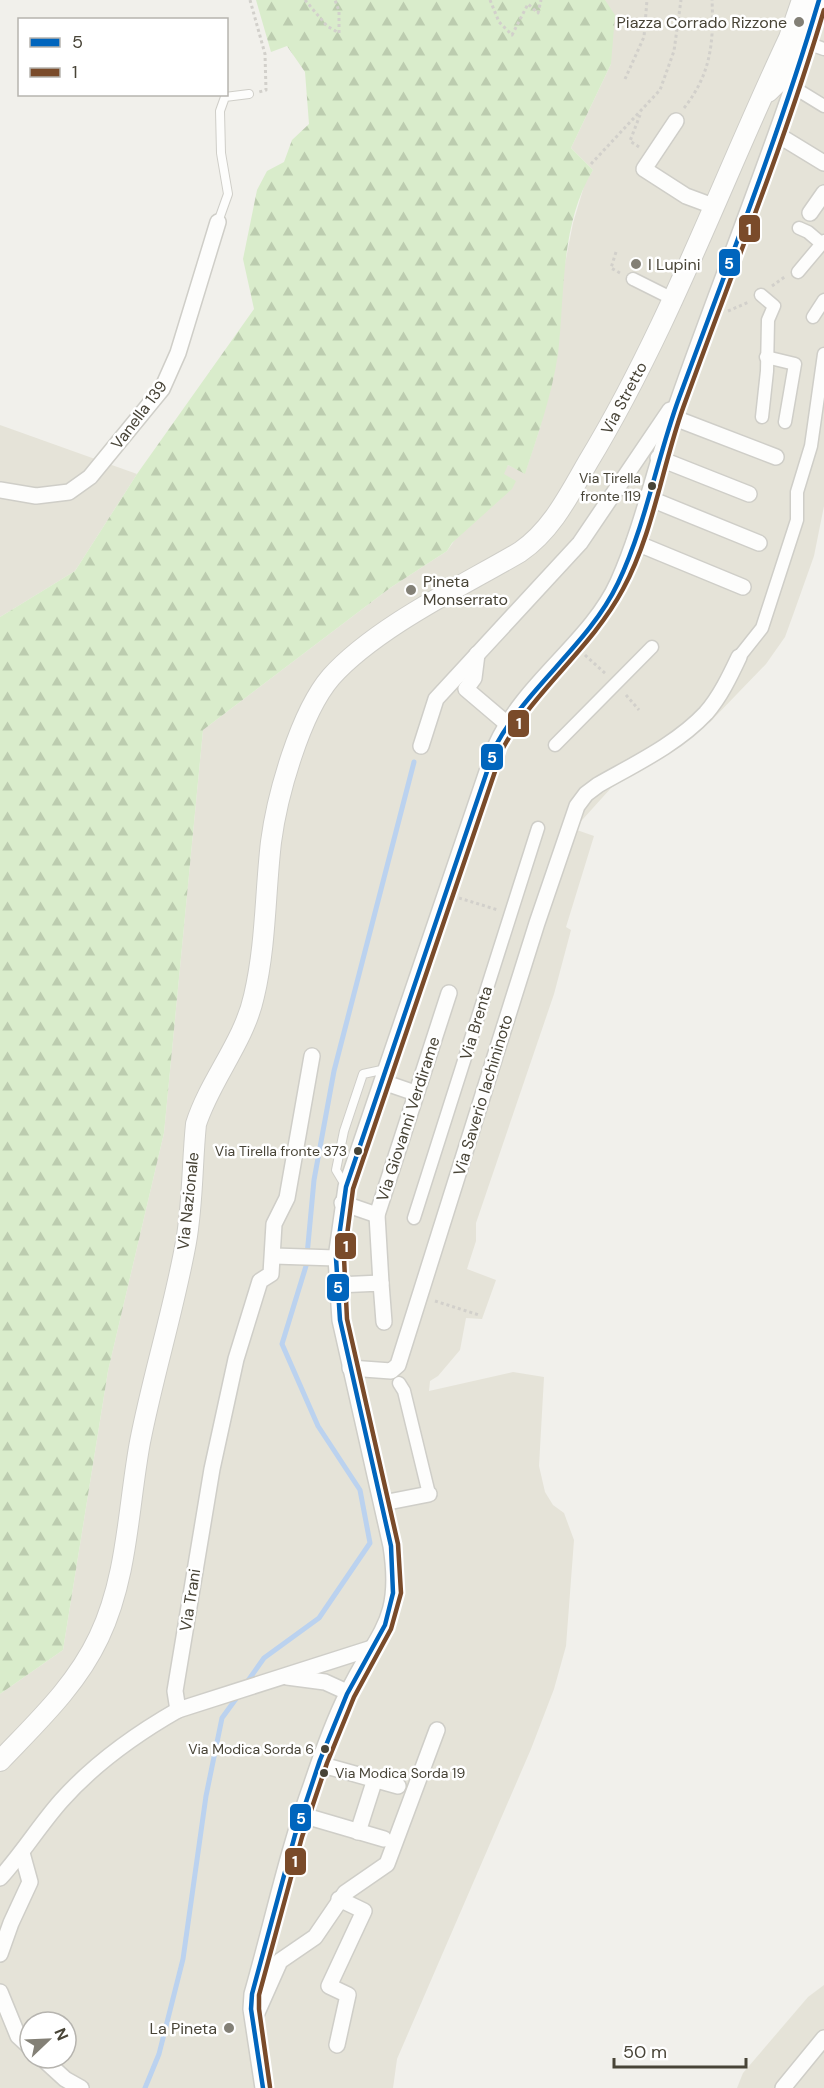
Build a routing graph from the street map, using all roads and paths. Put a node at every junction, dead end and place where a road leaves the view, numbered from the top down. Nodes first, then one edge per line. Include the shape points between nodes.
1 (250, 0) edge
2 (305, 0) edge
3 (335, 0) edge
4 (490, 0) edge
5 (541, 0) edge
6 (647, 0) edge
7 (681, 0) edge
8 (712, 0) edge
9 (802, 0) edge
10 (819, 0) edge
11 (807, 44) edge
12 (793, 78) junction
13 (625, 79) dead end
14 (249, 94) joint
15 (759, 100) junction
16 (824, 106) edge
17 (640, 113) junction
18 (676, 121) joint
19 (778, 135) junction
20 (652, 158) junction
21 (824, 163) edge
22 (591, 164) dead end
23 (824, 193) edge
24 (712, 206) junction
25 (810, 213) dead end
26 (218, 222) joint
27 (798, 228) dead end
28 (823, 242) edge
29 (616, 252) dead end
30 (798, 272) dead end
31 (633, 279) joint
32 (760, 295) dead end
33 (673, 299) junction
34 (824, 300) edge
35 (813, 317) dead end
36 (824, 354) edge
37 (766, 357) junction
38 (678, 400) junction
39 (672, 417) junction
40 (762, 417) dead end
41 (785, 422) dead end
42 (776, 457) dead end
43 (658, 458) junction
44 (0, 490) edge
45 (749, 494) dead end
46 (646, 497) junction
47 (634, 542) junction
48 (759, 543) dead end
49 (743, 587) dead end
50 (652, 647) dead end
51 (477, 654) junction
52 (739, 657) joint
53 (345, 663) joint
54 (506, 723) junction
55 (555, 745) dead end
56 (421, 746) dead end
57 (538, 828) dead end
58 (446, 894) junction
59 (510, 914) junction
60 (449, 993) dead end
61 (312, 1056) dead end
62 (385, 1076) junction
63 (415, 1093) junction
64 (346, 1187) junction
65 (342, 1203) junction
66 (376, 1215) junction
67 (414, 1218) dead end
68 (274, 1256) junction
69 (336, 1258) junction
70 (381, 1283) junction
71 (337, 1285) junction
72 (384, 1322) dead end
73 (350, 1368) junction
74 (399, 1383) dead end
75 (429, 1494) joint
76 (383, 1503) junction
77 (372, 1648) junction
78 (278, 1676) junction
79 (347, 1692) junction
80 (178, 1710) junction
81 (437, 1730) dead end
82 (0, 1761) edge
83 (319, 1764) junction
84 (375, 1779) junction
85 (398, 1786) dead end
86 (302, 1815) junction
87 (358, 1832) junction
88 (384, 1839) dead end
89 (22, 1853) junction
90 (0, 1878) edge
91 (339, 1899) junction
92 (0, 1954) edge
93 (0, 1992) edge
94 (254, 2021) junction
95 (18, 2036) edge
96 (824, 2038) edge
97 (337, 2045) dead end
98 (51, 2070) edge
99 (62, 2084) edge
100 (81, 2088) edge
101 (263, 2088) edge
102 (783, 2088) edge

1 - 14 path via 266,54 266,90
2 - 3 path via 327,26 339,33
4 - 5 path via 499,22 512,35 528,4 538,13
6 - 13 path via 644,38
7 - 17 path via 667,72 660,90
8 - 18 path via 714,34 706,67 699,89
9 - 11 street
10 - 11 street
11 - 12 street
11 - 15 street, Via Stretto
12 - 15 street
12 - 16 street
12 - 19 street
14 - 26 lane via 225,97 220,111 221,153 228,194
15 - 24 street, Via Stretto
17 - 20 path via 630,141 640,148 647,139 651,142 644,152
17 - 22 path
18 - 20 street
19 - 21 street
19 - 38 street
20 - 24 street via 644,169 686,196
23 - 25 street
24 - 33 street, Via Stretto
26 - 44 street, Vanella 139 via 178,353 162,389 90,477 69,492 36,496
27 - 28 street
28 - 30 street
29 - 31 path via 611,268
31 - 33 street
32 - 37 street via 774,306 768,320
33 - 53 street, Via Stretto via 606,433 537,540 409,617
34 - 35 street
36 - 52 street via 811,446 797,492 797,520 762,628
37 - 40 street
37 - 41 street via 795,364
38 - 39 street
38 - 51 street via 580,543
39 - 42 street
39 - 43 street
43 - 45 street
43 - 46 street
46 - 47 street
46 - 48 street
47 - 49 street
47 - 54 street via 617,585 600,612
50 - 55 street
51 - 54 street via 474,678 466,689
51 - 56 street via 436,699
52 - 73 street, Via Saverio Iachininoto via 706,712 678,737 598,785 577,806 398,1365 391,1371
53 - 82 street, Via Nazionale via 320,693 291,762 271,842 266,923 254,999 196,1124 186,1242 144,1423 124,1554 112,1603 84,1666 66,1691
54 - 58 street
57 - 59 street, Via Brenta
58 - 59 path
58 - 62 street
59 - 67 street, Via Brenta
60 - 63 street, Via Giovanni Verdirame
61 - 68 street via 287,1198 274,1224
62 - 63 street
62 - 64 street
62 - 64 lane via 363,1074 336,1170
63 - 66 street, Via Giovanni Verdirame
64 - 65 street
65 - 66 street
65 - 69 street
66 - 70 street, Via Giovanni Verdirame
68 - 69 street
68 - 80 street, Via Trani via 271,1274 261,1281 236,1359 212,1469 176,1691
69 - 71 street
70 - 71 street
70 - 72 street, Via Giovanni Verdirame
71 - 73 street
73 - 76 street
74 - 75 street
75 - 76 street
76 - 77 street via 395,1575 394,1596 386,1624
77 - 78 street
77 - 79 street
78 - 79 street via 325,1682
78 - 80 street
79 - 83 street
80 - 89 street via 90,1773 61,1801
81 - 91 street via 387,1864
83 - 84 street
83 - 86 street
84 - 85 street
84 - 87 street
86 - 87 street
86 - 94 street via 252,1994
87 - 88 street
89 - 90 street
89 - 92 street via 30,1882
91 - 94 street via 315,1937 280,1961
91 - 97 street via 364,1911 329,1986 348,1995
93 - 95 street
94 - 101 street
96 - 102 street
98 - 99 street
99 - 100 street

